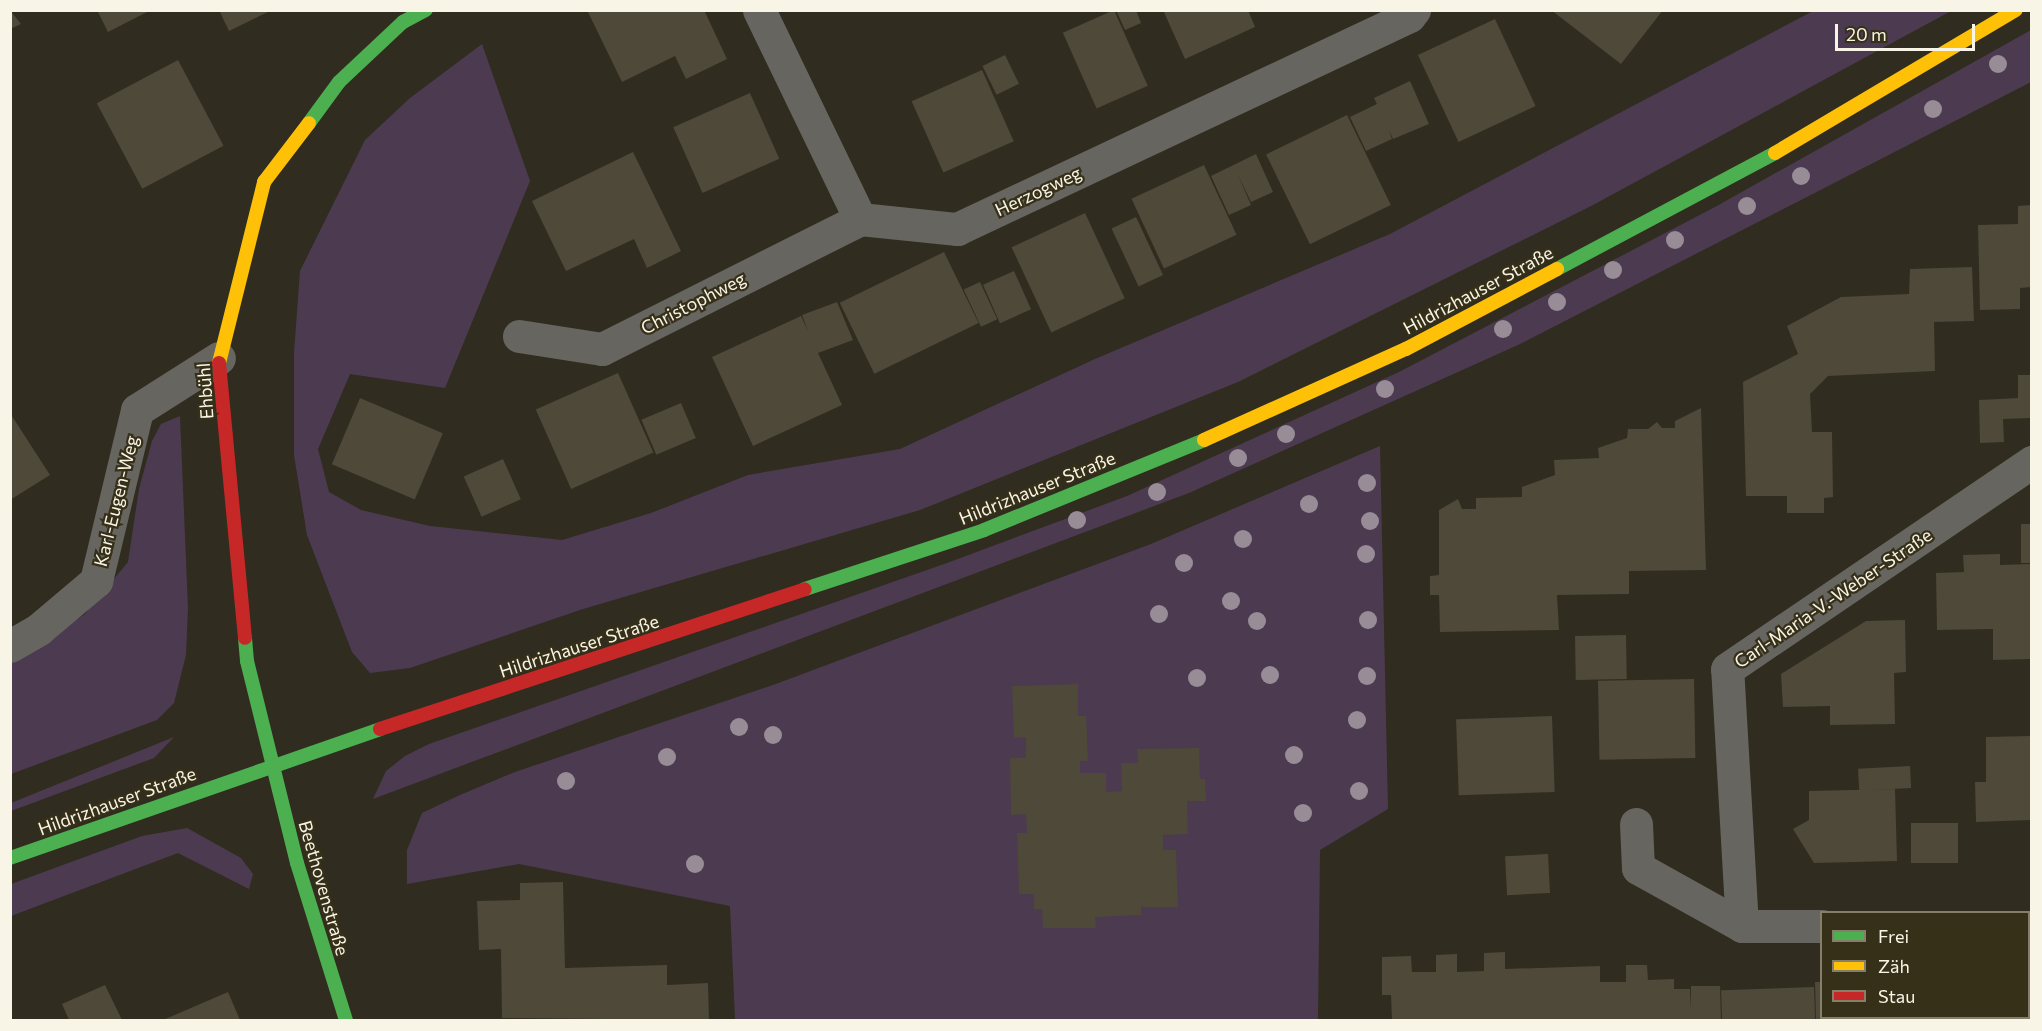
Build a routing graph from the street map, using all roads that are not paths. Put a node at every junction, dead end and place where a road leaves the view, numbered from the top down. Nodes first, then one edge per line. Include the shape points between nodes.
1 (759, 10) edge
2 (1414, 10) edge
3 (2016, 10) edge
4 (409, 14) edge
5 (860, 219) junction
6 (519, 336) dead end
7 (219, 358) junction
8 (2031, 462) edge
9 (10, 646) edge
10 (271, 765) junction
11 (1636, 824) dead end
12 (10, 858) edge
13 (1742, 926) junction
14 (1820, 926) edge
15 (346, 1020) edge

1 - 5 street
2 - 5 street, Herzogweg via 1409,16 957,229
3 - 10 main road, Hildrizhauser Straße via 1823,127 1406,349 1251,421 984,530
4 - 7 main road, Ehbühl via 339,82 264,182
5 - 6 street, Christophweg via 602,349
7 - 9 street, Karl-Eugen-Weg via 137,410 96,580 39,629
7 - 10 main road, Ehbühl via 246,661
8 - 13 street, Carl-Maria-V.-Weber-Straße via 1727,669
10 - 12 main road, Hildrizhauser Straße
10 - 15 main road, Beethovenstraße
11 - 13 street via 1638,868
13 - 14 street

